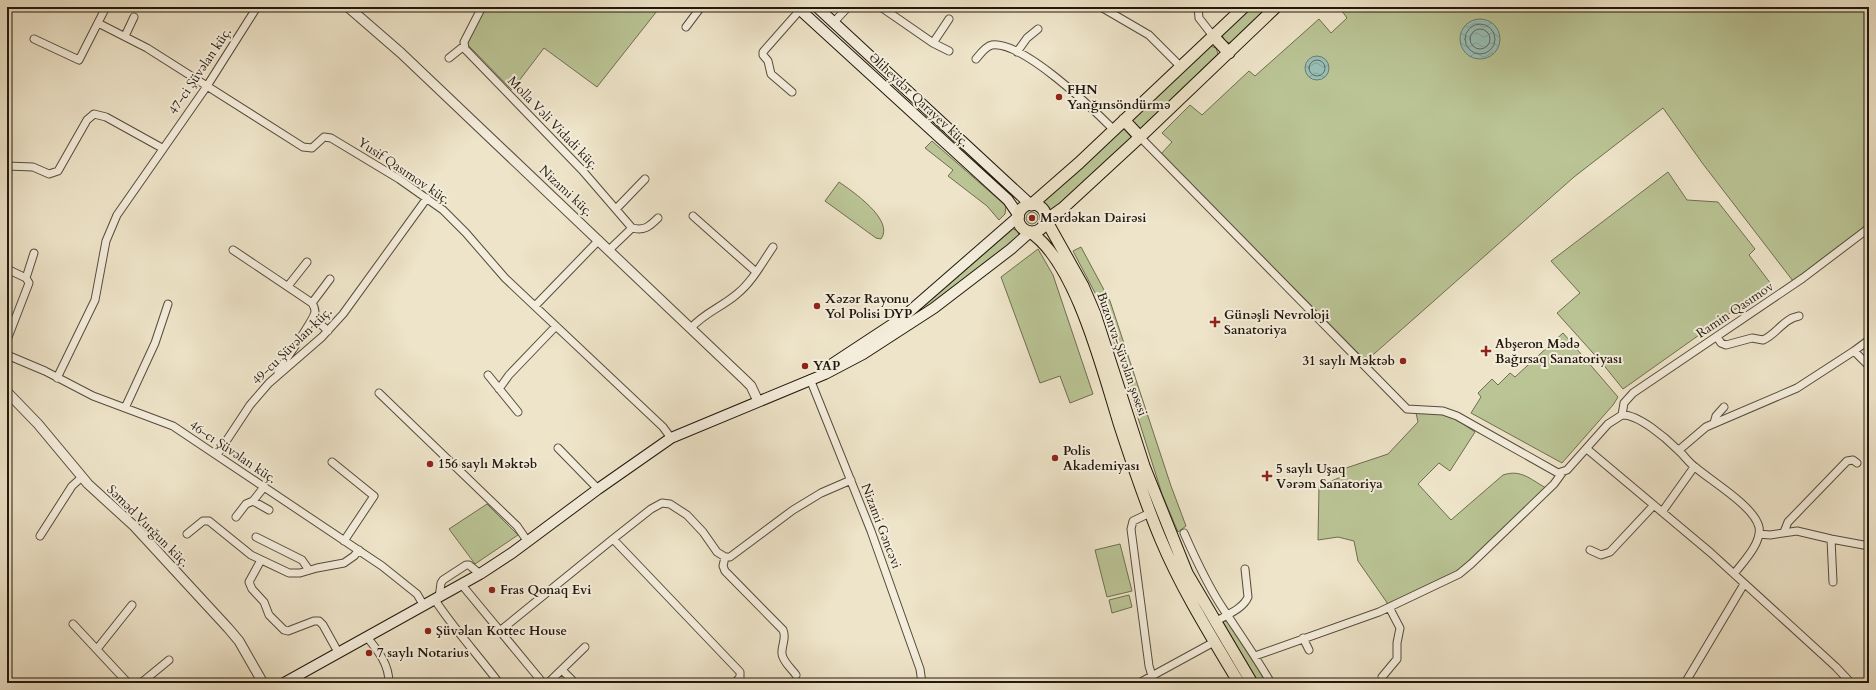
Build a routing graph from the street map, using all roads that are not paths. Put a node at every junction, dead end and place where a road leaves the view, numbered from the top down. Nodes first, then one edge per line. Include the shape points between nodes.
1 (106, 7) edge
2 (257, 7) edge
3 (348, 7) edge
4 (482, 7) edge
5 (701, 7) edge
6 (817, 7) edge
7 (848, 7) edge
8 (881, 7) edge
9 (1101, 7) edge
10 (1198, 7) edge
11 (1244, 7) edge
12 (1276, 7) edge
13 (799, 8) edge
14 (134, 17) dead end
15 (949, 19) dead end
16 (834, 22) junction
17 (98, 23) junction
18 (686, 26) dead end
19 (1038, 29) dead end
20 (125, 36) junction
21 (1213, 36) junction
22 (34, 39) dead end
23 (933, 43) junction
24 (464, 46) junction
25 (949, 51) dead end
26 (1017, 52) junction
27 (1229, 53) junction
28 (449, 58) dead end
29 (976, 59) dead end
30 (1180, 66) junction
31 (206, 86) junction
32 (792, 92) dead end
33 (927, 109) junction
34 (919, 118) junction
35 (1124, 120) junction
36 (1114, 130) junction
37 (1140, 137) junction
38 (162, 148) junction
39 (7, 166) edge
40 (645, 178) dead end
41 (427, 198) junction
42 (1031, 205) junction
43 (616, 209) junction
44 (693, 216) dead end
45 (1019, 216) junction
46 (658, 218) dead end
47 (1046, 220) junction
48 (632, 228) junction
49 (1869, 228) edge
50 (1030, 232) junction
51 (599, 240) junction
52 (773, 247) dead end
53 (233, 250) dead end
54 (610, 250) junction
55 (34, 253) dead end
56 (307, 262) dead end
57 (7, 269) edge
58 (756, 272) junction
59 (26, 278) junction
60 (330, 279) dead end
61 (288, 286) junction
62 (312, 303) junction
63 (168, 304) dead end
64 (535, 306) junction
65 (1799, 316) dead end
66 (313, 318) junction
67 (556, 326) junction
68 (691, 328) junction
69 (328, 331) junction
70 (1717, 337) junction
71 (7, 340) edge
72 (1869, 340) edge
73 (1854, 351) junction
74 (7, 355) edge
75 (1869, 366) edge
76 (277, 375) junction
77 (488, 375) dead end
78 (57, 378) junction
79 (810, 379) junction
80 (499, 389) junction
81 (7, 392) edge
82 (380, 393) dead end
83 (758, 401) junction
84 (1724, 407) dead end
85 (125, 408) junction
86 (518, 412) dead end
87 (1622, 415) junction
88 (1714, 423) junction
89 (671, 438) junction
90 (558, 448) dead end
91 (1586, 449) junction
92 (1679, 450) junction
93 (217, 455) junction
94 (332, 462) dead end
95 (1857, 463) dead end
96 (1694, 467) junction
97 (1562, 473) junction
98 (82, 477) junction
99 (851, 480) junction
100 (264, 487) junction
101 (598, 489) junction
102 (253, 501) junction
103 (1654, 505) junction
104 (269, 510) dead end
105 (1150, 512) junction
106 (1662, 512) junction
107 (236, 517) dead end
108 (1784, 532) junction
109 (1184, 533) dead end
110 (187, 534) dead end
111 (1759, 534) junction
112 (40, 536) dead end
113 (256, 537) dead end
114 (613, 539) junction
115 (1830, 539) junction
116 (344, 541) junction
117 (528, 542) junction
118 (1869, 546) edge
119 (359, 550) junction
120 (1590, 550) dead end
121 (725, 557) junction
122 (261, 560) junction
123 (1245, 569) dead end
124 (310, 570) junction
125 (480, 574) junction
126 (1734, 574) junction
127 (1834, 582) dead end
128 (1744, 584) junction
129 (462, 585) junction
130 (437, 599) junction
131 (132, 606) dead end
132 (424, 606) junction
133 (1389, 607) junction
134 (1227, 615) junction
135 (1215, 622) junction
136 (73, 624) dead end
137 (501, 630) junction
138 (367, 636) junction
139 (1303, 638) junction
140 (1214, 642) junction
141 (585, 647) dead end
142 (97, 649) junction
143 (1309, 650) dead end
144 (338, 652) junction
145 (1255, 656) junction
146 (169, 660) dead end
147 (562, 670) junction
148 (796, 675) dead end
149 (1152, 676) junction
150 (1382, 676) dead end
151 (128, 683) edge
152 (141, 683) edge
153 (263, 683) edge
154 (284, 683) edge
155 (389, 683) edge
156 (499, 683) edge
157 (543, 683) edge
158 (548, 683) edge
159 (575, 683) edge
160 (735, 683) edge
161 (922, 683) edge
162 (1139, 683) edge
163 (1239, 683) edge
164 (1252, 683) edge
165 (1271, 683) edge
166 (1684, 683) edge
167 (1851, 683) edge

1 - 17 street
2 - 31 street, 47-ci Şüvəlan küç.
3 - 51 street, Nizami küç. via 401,53
4 - 24 street
5 - 18 street
6 - 16 main road, Əliheydər Qarayev küç.
7 - 16 street
8 - 23 street
9 - 30 street via 1149,35
10 - 21 street via 1199,18
11 - 21 main road
12 - 27 main road
13 - 32 street via 763,52 772,74
13 - 34 main road, Əliheydər Qarayev küç.
14 - 20 street
15 - 23 street
16 - 33 main road, Əliheydər Qarayev küç.
17 - 20 street, Yusif Qasımov küç.
17 - 22 street via 79,60
19 - 26 street via 1026,38
20 - 31 street, Yusif Qasımov küç.
21 - 27 main road
21 - 30 main road
23 - 25 street
24 - 28 street
24 - 43 street, Molla Vəli Vidadi küç.
26 - 29 street via 993,45
26 - 36 street via 1078,95
27 - 37 main road
30 - 35 main road
31 - 38 street, 47-ci Şüvəlan küç.
31 - 41 street, Yusif Qasımov küç. via 303,147 312,148 324,137 331,138
33 - 34 main road
33 - 42 main road, Əliheydər Qarayev küç.
34 - 45 main road, Əliheydər Qarayev küç. via 1008,200
35 - 36 main road
35 - 37 main road
36 - 42 main road
37 - 47 main road via 1063,208
37 - 97 street via 1404,407 1450,413 1554,472
38 - 39 street via 106,117 94,114 87,120 58,171 49,174 33,167
38 - 78 street, 47-ci Şüvəlan küç. via 112,226 102,256 95,300
40 - 43 street
41 - 64 street, Yusif Qasımov küç. via 459,225 500,273
41 - 69 street, 49-cu Şüvəlan küç.
42 - 45 main road via 1023,208
42 - 47 main road via 1042,209
43 - 48 street, Molla Vəli Vidadi küç.
44 - 58 street
45 - 50 main road via 1023,228
45 - 79 main road via 902,318
46 - 48 street via 646,228
47 - 50 main road via 1039,230
47 - 135 main road, Buzonva-Şüvəlan şosesi via 1083,286 1095,314 1158,503 1187,573
48 - 54 street
49 - 70 street, Ramin Qasımov via 1804,278
50 - 79 main road via 917,320 838,369
50 - 105 main road via 1050,251 1074,292
51 - 54 street, Nizami küç.
51 - 64 street
52 - 58 street
53 - 61 street
54 - 68 street, Nizami küç.
55 - 59 street
56 - 61 street
57 - 59 street
58 - 68 street via 738,294 702,316
59 - 71 street via 29,283
60 - 62 street
61 - 62 street
62 - 66 street via 315,311
63 - 85 street via 155,343
64 - 67 street, Yusif Qasımov küç.
65 - 70 street via 1786,321 1763,340 1752,338 1726,345
66 - 69 street
66 - 76 street
67 - 80 street
67 - 89 street, Yusif Qasımov küç. via 663,427
68 - 83 street, Nizami küç. via 749,383
69 - 76 street, 49-cu Şüvəlan küç.
70 - 87 street, Ramin Qasımov via 1633,393 1624,403
72 - 73 street
73 - 75 street
73 - 88 street via 1785,394
74 - 78 street, 46-cı Şüvəlan küç.
76 - 93 street, 49-cu Şüvəlan küç. via 254,400
77 - 80 street
78 - 85 street, 46-cı Şüvəlan küç.
79 - 83 main road
79 - 99 street, Nizami Gəncəvi
80 - 86 street
81 - 98 street, Səməd Vurğun küç. via 38,424
82 - 117 street via 517,526
83 - 89 main road
84 - 88 street via 1716,416
85 - 93 street, 46-cı Şüvəlan küç. via 169,424
87 - 91 street via 1608,424
87 - 92 street via 1639,420
88 - 92 street
89 - 101 main road
90 - 101 street
91 - 97 street
91 - 103 street
92 - 96 street
93 - 100 street, 46-cı Şüvəlan küç.
94 - 116 street via 374,496
95 - 108 street via 1853,460 1847,461 1788,522
96 - 106 street
96 - 111 street via 1715,481 1748,510 1758,523
97 - 133 street via 1554,484 1463,571
98 - 112 street via 72,486
98 - 153 street, Səməd Vurğun küç. via 134,526 228,628 239,641
99 - 121 street via 813,497 736,554
99 - 161 street, Nizami Gəncəvi via 920,669
100 - 102 street
100 - 116 street, 46-cı Şüvəlan küç.
101 - 117 main road
102 - 104 street
102 - 107 street via 246,504
103 - 106 street
103 - 120 street via 1610,552 1601,555
105 - 140 main road via 1180,583
105 - 149 street via 1133,521 1131,529 1148,666
106 - 126 street
108 - 111 street
108 - 115 street via 1797,531
109 - 134 street via 1198,565
110 - 122 street via 203,521 209,521 240,547
111 - 126 street
113 - 124 street via 302,560
114 - 121 street via 651,509 666,503 674,506 694,522 717,552
114 - 137 street
114 - 160 street via 740,672 740,677
115 - 118 street
115 - 127 street
116 - 119 street, 46-cı Şüvəlan küç.
117 - 125 main road
119 - 124 street via 344,563
119 - 132 street, 46-cı Şüvəlan küç. via 408,586 417,594
121 - 148 street via 725,571 783,630 783,658
122 - 124 street via 289,573
122 - 144 street via 249,582 264,602 269,615 288,632 314,621 319,622
123 - 134 street via 1248,597 1242,606
125 - 129 main road
125 - 130 street via 466,565 443,580
126 - 128 street
128 - 166 street
128 - 167 street
129 - 130 main road
129 - 137 street
130 - 132 main road
130 - 156 street via 452,626 472,647
131 - 142 street
132 - 138 main road
133 - 139 street
133 - 150 street via 1400,628 1397,659
134 - 135 street
134 - 145 street
135 - 164 main road, Buzonva-Şüvəlan şosesi
136 - 142 street
137 - 157 street
138 - 144 main road
138 - 155 street via 384,659
139 - 143 street
139 - 145 street
140 - 149 street
140 - 163 main road
141 - 147 street
142 - 151 street
144 - 154 main road
145 - 165 street
146 - 152 street
147 - 158 street
147 - 159 street
149 - 162 street

